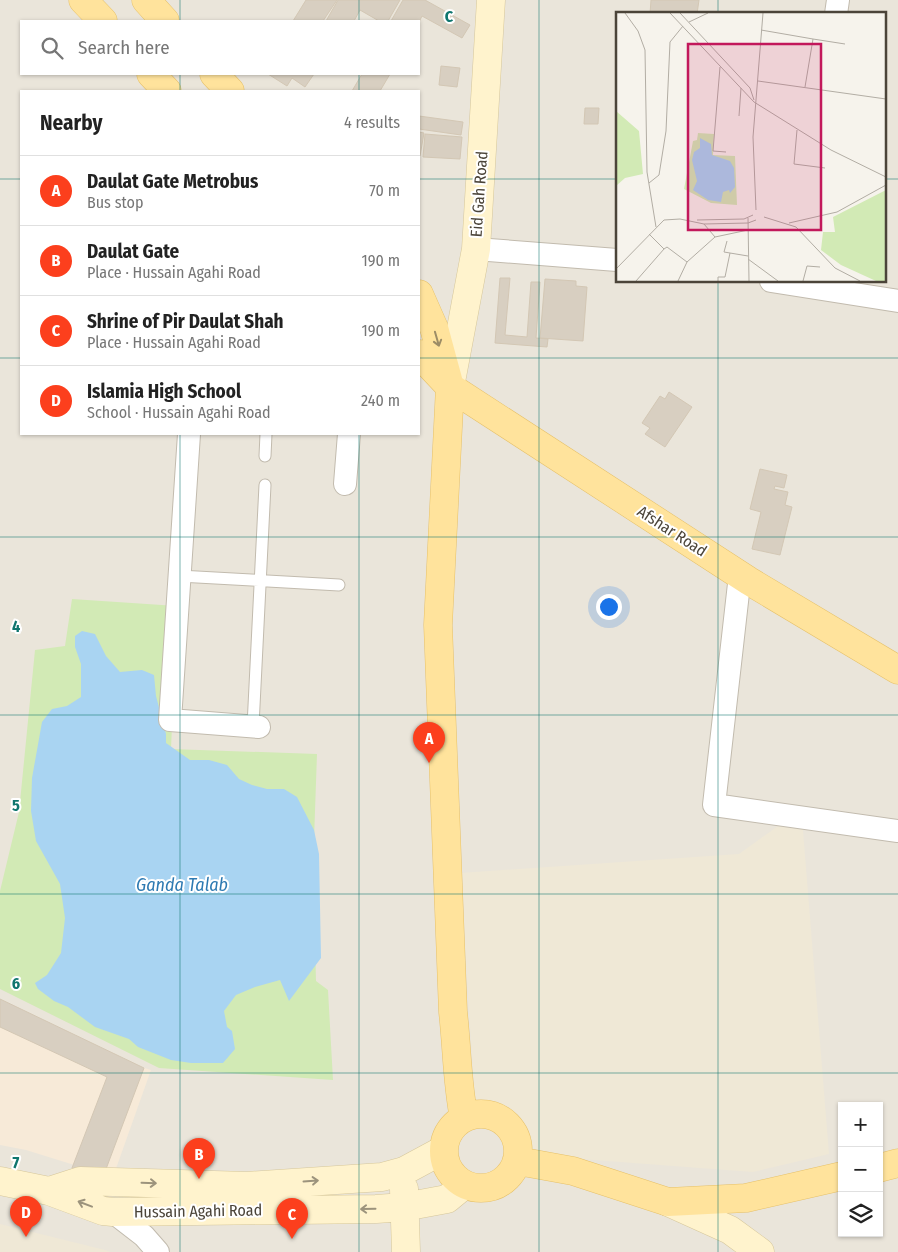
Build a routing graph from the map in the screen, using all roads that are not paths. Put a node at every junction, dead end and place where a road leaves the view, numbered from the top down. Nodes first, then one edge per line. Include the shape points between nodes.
1 (83, 0) edge
2 (146, 0) edge
3 (491, 0) edge
4 (102, 20) edge
5 (164, 20) edge
6 (152, 75) edge
7 (215, 75) edge
8 (166, 90) edge
9 (229, 90) edge
10 (476, 249) junction
11 (616, 260) edge
12 (786, 282) edge
13 (420, 296) edge
14 (898, 301) edge
15 (420, 355) edge
16 (450, 387) junction
17 (189, 435) edge
18 (266, 435) edge
19 (349, 435) edge
20 (265, 456) dead end
21 (345, 484) dead end
22 (265, 485) dead end
23 (740, 575) junction
24 (179, 576) junction
25 (260, 580) junction
26 (339, 585) dead end
27 (898, 670) edge
28 (256, 727) joint
29 (898, 831) edge
30 (464, 1118) junction
31 (444, 1150) junction
32 (518, 1160) junction
33 (898, 1164) edge
34 (883, 1167) edge
35 (404, 1171) junction
36 (838, 1177) edge
37 (0, 1180) edge
38 (464, 1185) junction
39 (49, 1191) junction
40 (668, 1202) junction
41 (404, 1207) junction
42 (113, 1212) junction
43 (158, 1252) edge
44 (404, 1252) edge
45 (760, 1252) edge

1 - 4 main road
2 - 5 main road
3 - 10 main road, Eid Gah Road
6 - 8 main road
7 - 9 main road
10 - 11 street
10 - 16 main road, Eid Gah Road
12 - 14 street
13 -> 16 main road via 434,328
15 - 16 main road, Afshar Road
16 - 23 main road, Afshar Road
16 - 30 main road via 438,625 453,1012 458,1090
17 - 24 street
18 - 20 lane
19 - 21 street
22 - 25 lane
23 - 27 main road, Afshar Road
23 - 29 street via 714,805
24 - 25 lane
24 - 28 street via 170,720
25 - 26 lane
25 - 28 lane
30 - 31 main road via 446,1137
30 - 32 main road via 492,1115 505,1122 519,1146
31 - 35 main road, Hussain Agahi Road
31 - 38 main road via 448,1170
32 - 38 main road via 510,1176 497,1186 480,1189
32 - 40 main road via 573,1171
33 - 34 main road
39 -> 35 main road, Hussain Agahi Road via 80,1181 246,1186 382,1177
35 - 41 main road
36 - 40 main road via 746,1198
37 - 39 main road, Hussain Agahi Road
38 - 41 main road, Hussain Agahi Road via 447,1199
42 -> 39 main road, Hussain Agahi Road
40 - 45 main road via 730,1230
41 -> 42 main road, Hussain Agahi Road
41 - 44 main road
42 - 43 street via 144,1236

